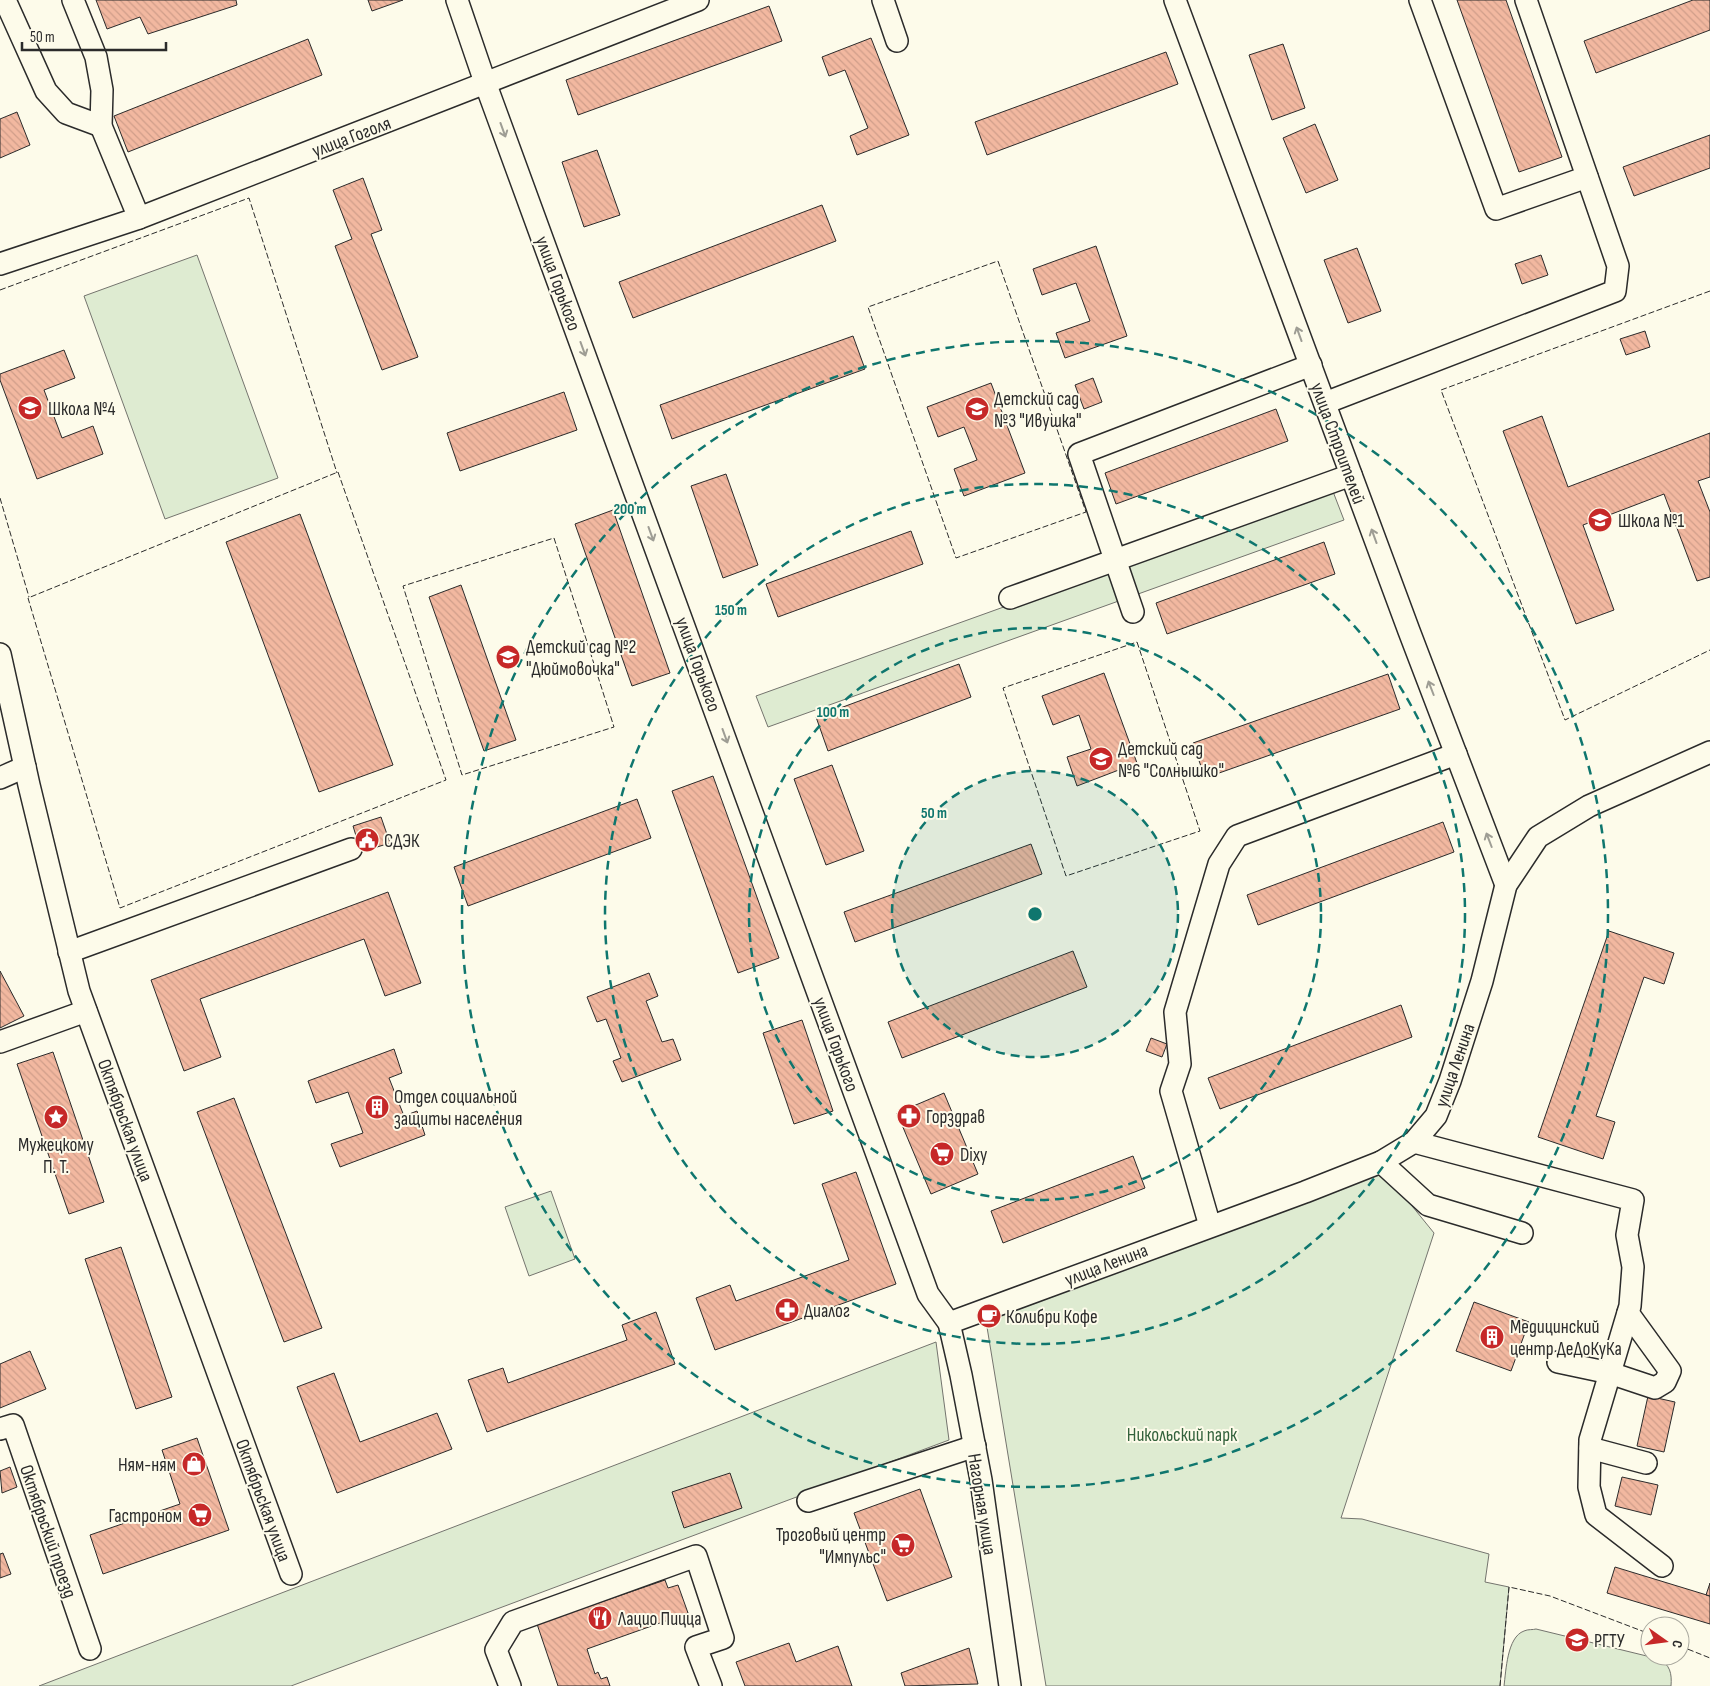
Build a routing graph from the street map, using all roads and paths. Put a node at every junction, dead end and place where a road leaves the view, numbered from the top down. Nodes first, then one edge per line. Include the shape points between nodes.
1 (5, 0) edge
2 (73, 0) edge
3 (457, 0) edge
4 (698, 0) edge
5 (883, 0) edge
6 (1175, 0) edge
7 (1420, 0) edge
8 (1526, 0) edge
9 (897, 41) dead end
10 (486, 85) junction
11 (100, 126) junction
12 (1588, 177) junction
13 (139, 218) junction
14 (0, 264) edge
15 (1310, 365) junction
16 (1325, 403) junction
17 (1351, 475) junction
18 (1117, 560) junction
19 (1010, 598) dead end
20 (1133, 612) dead end
21 (0, 654) edge
22 (6, 709) edge
23 (1710, 752) edge
24 (1456, 754) junction
25 (25, 767) junction
26 (0, 778) edge
27 (351, 849) dead end
28 (1506, 885) junction
29 (70, 952) junction
30 (86, 1011) junction
31 (0, 1042) edge
32 (1414, 1142) junction
33 (1381, 1162) junction
34 (1210, 1226) junction
35 (1522, 1233) dead end
36 (1628, 1313) junction
37 (949, 1323) junction
38 (1558, 1362) dead end
39 (1610, 1373) junction
40 (0, 1429) edge
41 (975, 1446) junction
42 (1590, 1448) junction
43 (1646, 1463) dead end
44 (808, 1501) dead end
45 (1662, 1566) dead end
46 (291, 1574) dead end
47 (90, 1649) dead end
48 (510, 1686) edge
49 (712, 1686) edge
50 (1010, 1686) edge

1 - 11 street via 46,91 66,113
2 - 11 street via 96,57 102,90
3 - 10 street, улица Горького
4 - 10 street, улица Гоголя
5 - 9 street
15 -> 6 street, улица Строителей
7 - 12 street via 1496,209
8 - 12 street
10 - 13 street, улица Гоголя
10 -> 37 street, улица Горького via 928,1294
11 - 13 street
12 - 16 street via 1618,266 1615,291
13 - 14 street, улица Гоголя
15 - 16 street, улица Строителей
15 - 18 street via 1079,454
16 - 17 street, улица Строителей
17 - 18 street
24 -> 17 street, улица Строителей
18 - 19 street
18 - 20 street
21 - 22 street, Октябрьская улица
22 - 25 street, Октябрьская улица
23 - 28 street, улица Ленина via 1589,806 1538,837
28 -> 24 street, улица Строителей
24 - 34 street via 1237,836 1219,864 1174,1012 1180,1064 1171,1091
25 - 26 street
25 - 29 street, Октябрьская улица
27 - 29 street
28 - 32 street, улица Ленина via 1482,981 1450,1081 1436,1116
29 - 30 street, Октябрьская улица
30 - 31 street
30 - 46 street, Октябрьская улица
32 - 33 street, улица Ленина
32 - 36 street via 1633,1200 1627,1235 1633,1267
33 - 34 street, улица Ленина
33 - 35 street via 1428,1205
34 - 37 street, улица Ленина
36 - 39 street
36 - 39 street via 1670,1371 1665,1382 1655,1388
37 - 41 street, Нагорная улица
38 - 39 street
39 - 42 street
40 - 47 street, Октябрьский проезд via 13,1425
41 - 44 street
41 - 50 street, Нагорная улица
42 - 43 street
42 - 45 street via 1589,1487 1596,1516
48 - 49 street via 496,1650 514,1622 696,1556 723,1638 696,1647

